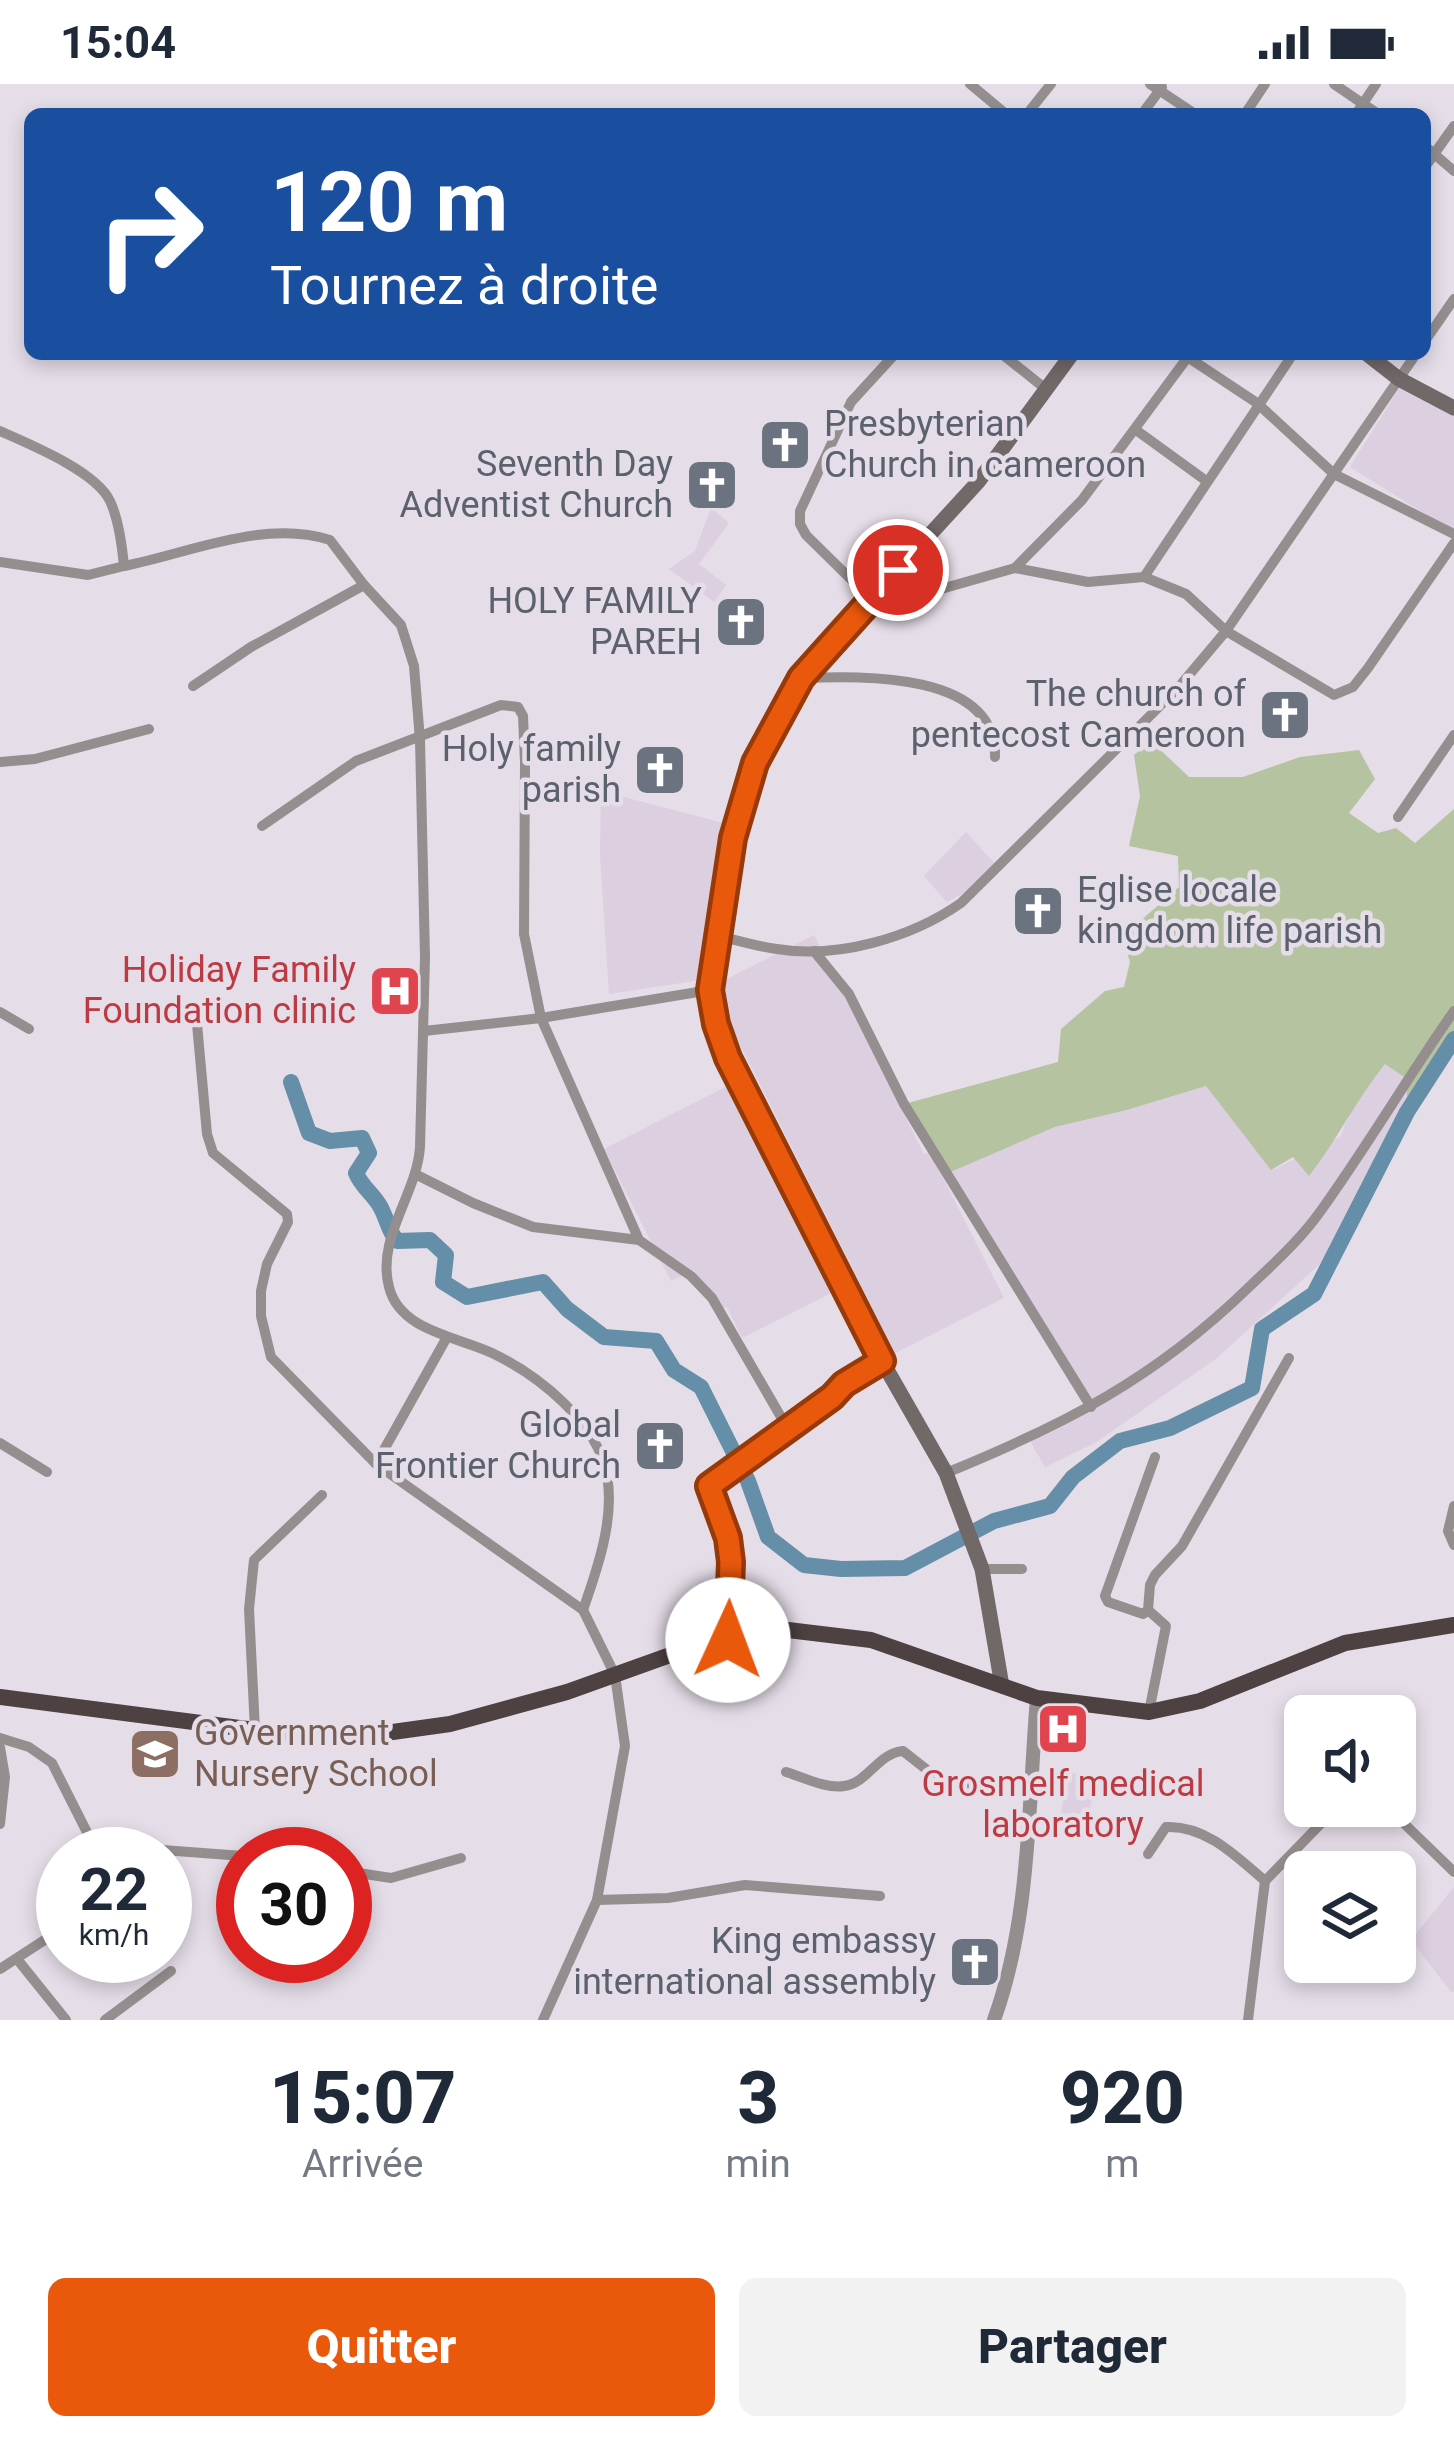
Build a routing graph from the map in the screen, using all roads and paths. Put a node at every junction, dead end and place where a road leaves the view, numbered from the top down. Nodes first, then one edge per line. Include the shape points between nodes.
1 (970, 84) edge
2 (1051, 84) edge
3 (1334, 84) edge
4 (1158, 86) edge
5 (999, 108) edge
6 (1032, 108) edge
7 (1187, 108) edge
8 (1359, 108) edge
9 (1454, 126) edge
10 (1431, 149) edge
11 (1431, 151) edge
12 (1454, 171) edge
13 (1454, 299) edge
14 (1431, 332) edge
15 (890, 360) edge
16 (1010, 360) edge
17 (1068, 360) edge
18 (1184, 360) edge
19 (1194, 360) edge
20 (1289, 360) edge
21 (1374, 360) edge
22 (1412, 360) edge
23 (1399, 380) junction
24 (1047, 390) junction
25 (1257, 404) junction
26 (1454, 408) edge
27 (1136, 430) junction
28 (0, 431) edge
29 (1334, 474) junction
30 (1205, 480) junction
31 (1454, 534) edge
32 (1454, 543) edge
33 (0, 562) edge
34 (124, 566) junction
35 (1015, 568) junction
36 (1144, 577) junction
37 (364, 586) junction
38 (871, 599) junction
39 (1226, 631) junction
40 (801, 678) junction
41 (193, 686) dead end
42 (148, 729) dead end
43 (1454, 735) edge
44 (420, 740) junction
45 (994, 757) dead end
46 (0, 762) edge
47 (1398, 818) dead end
48 (262, 826) dead end
49 (720, 937) junction
50 (814, 952) junction
51 (710, 990) junction
52 (1454, 1011) edge
53 (0, 1012) edge
54 (541, 1018) junction
55 (197, 1024) dead end
56 (28, 1029) dead end
57 (424, 1031) junction
58 (417, 1174) junction
59 (639, 1240) junction
60 (447, 1337) junction
61 (1289, 1358) dead end
62 (882, 1361) junction
63 (1091, 1407) junction
64 (788, 1429) junction
65 (0, 1443) edge
66 (1156, 1457) dead end
67 (376, 1464) junction
68 (47, 1472) dead end
69 (946, 1473) junction
70 (322, 1496) dead end
71 (1454, 1506) edge
72 (1454, 1545) edge
73 (982, 1569) junction
74 (1022, 1569) dead end
75 (583, 1610) junction
76 (1148, 1610) junction
77 (1454, 1625) edge
78 (728, 1640) junction
79 (616, 1675) junction
80 (1003, 1686) junction
81 (0, 1697) edge
82 (1037, 1698) junction
83 (1149, 1712) junction
84 (255, 1730) junction
85 (0, 1743) edge
86 (786, 1772) dead end
87 (1029, 1792) junction
88 (0, 1824) edge
89 (86, 1827) edge
90 (1317, 1827) edge
91 (1408, 1827) edge
92 (1148, 1854) dead end
93 (461, 1858) dead end
94 (1454, 1872) edge
95 (372, 1875) edge
96 (1265, 1881) junction
97 (880, 1896) dead end
98 (597, 1900) junction
99 (36, 1946) edge
100 (17, 1959) junction
101 (0, 1969) edge
102 (155, 1983) edge
103 (66, 2020) edge
104 (105, 2020) edge
105 (543, 2020) edge
106 (994, 2020) edge
107 (1248, 2020) edge

1 - 5 street
2 - 6 street
3 - 8 street
4 - 7 street
9 - 10 street
11 - 12 street
13 - 14 street
15 - 38 street via 851,403 800,512 806,535
16 - 24 street
17 - 24 main road
18 - 27 street
19 - 25 street
20 - 25 street
21 - 23 main road
22 - 23 street
23 - 26 main road
23 - 29 street
24 - 38 main road via 978,482
25 - 29 street
25 - 30 street
27 - 30 street
27 - 35 street
28 - 34 street via 104,493
29 - 31 street
29 - 39 street
30 - 36 street
32 - 39 street via 1343,693 1319,690
33 - 34 street via 88,575
34 - 37 street via 296,533 330,540
35 - 36 street via 1088,582
35 - 38 street via 920,595
36 - 39 street via 1186,594
37 - 41 street
37 - 44 street via 411,648
38 - 40 main road
39 - 50 street via 961,903 901,933
40 - 45 street via 876,676 967,702 990,726
40 - 49 main road via 755,763 733,838
42 - 46 street
43 - 47 street
44 - 48 street via 356,761
44 - 54 street via 501,705 523,716 524,934
44 - 57 street
49 - 50 street
49 - 51 main road
50 - 63 street via 849,994 904,1105
51 - 54 street
51 - 62 main road via 728,1058
52 - 63 street via 1290,1247 1169,1358
53 - 56 street
54 - 57 street
54 - 59 street
55 - 67 street via 213,1153 287,1214 261,1291 271,1357
57 - 58 street
58 - 59 street via 533,1227
58 - 60 street via 386,1272 397,1308
59 - 64 street via 712,1298
60 - 67 street
60 - 75 street via 527,1374 579,1421 599,1452 607,1510
61 - 76 street via 1181,1546 1155,1575
62 - 64 street
62 - 69 main road
63 - 69 street
64 - 78 street via 709,1486 731,1562
65 - 68 street
66 - 76 street via 1105,1596
67 - 75 street
69 - 73 main road
70 - 84 street via 254,1560
71 - 72 street
73 - 74 street
73 - 80 main road
75 - 79 street
76 - 83 street via 1166,1626
77 - 83 highway via 1345,1642 1200,1701
78 - 79 highway
78 - 80 highway via 788,1630 844,1635
79 - 84 highway via 413,1730
79 - 98 street via 625,1745
80 - 82 highway
81 - 84 highway
82 - 83 highway
82 - 87 street
85 - 88 street
85 - 89 street via 29,1747 52,1762
86 - 87 street via 842,1787 903,1751 945,1784
87 - 106 street via 1015,1950
90 - 96 street
91 - 94 street
92 - 96 street via 1166,1827 1176,1826 1211,1839
93 - 95 street via 391,1878
96 - 107 street
97 - 98 street via 745,1885
98 - 105 street
99 - 100 street
100 - 101 street
100 - 103 street
102 - 104 street

